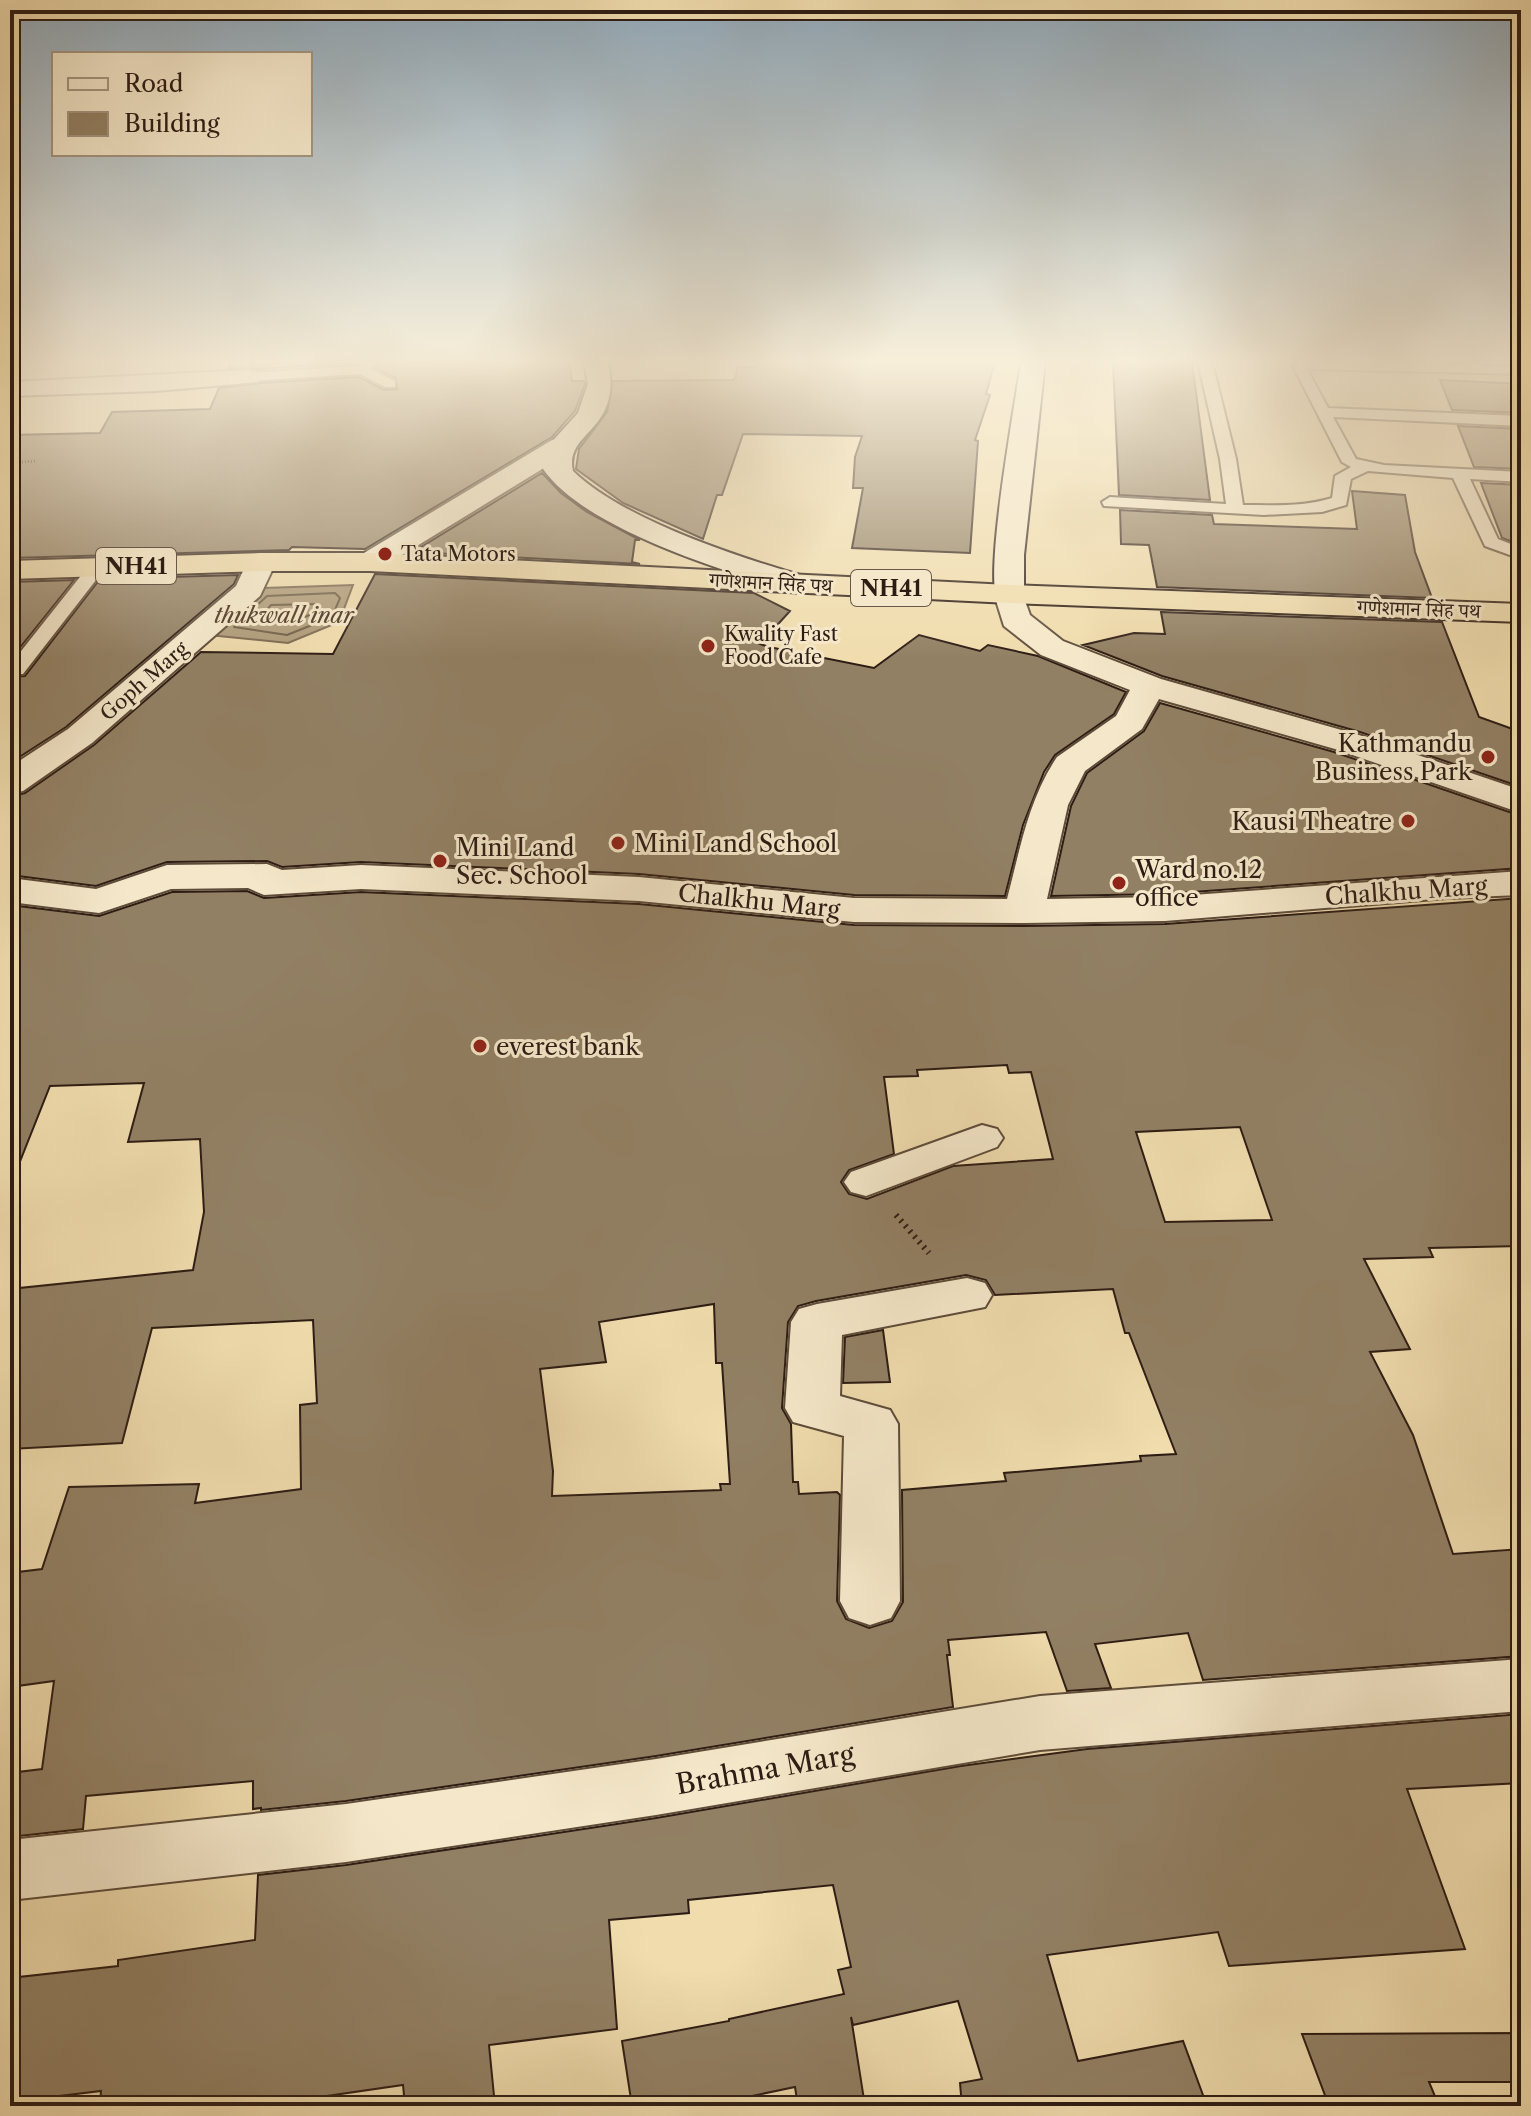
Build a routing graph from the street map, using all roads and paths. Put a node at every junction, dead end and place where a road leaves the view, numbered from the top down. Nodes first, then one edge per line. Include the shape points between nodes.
1 (36, 461) dead end
2 (537, 461) edge
3 (558, 461) edge
4 (1021, 461) edge
5 (1228, 461) edge
6 (1349, 461) edge
7 (10, 463) edge
8 (1364, 467) junction
9 (1459, 474) junction
10 (1521, 477) edge
11 (1110, 502) dead end
12 (1235, 507) junction
13 (1521, 554) edge
14 (261, 562) junction
15 (370, 562) junction
16 (97, 567) junction
17 (10, 570) edge
18 (799, 584) junction
19 (1009, 594) junction
20 (1521, 613) edge
21 (16, 670) dead end
22 (1149, 686) junction
23 (10, 783) edge
24 (1521, 802) edge
25 (1521, 883) edge
26 (10, 890) edge
27 (1024, 911) junction
28 (982, 1138) dead end
29 (866, 1182) joint
30 (967, 1295) joint
31 (870, 1601) dead end
32 (1521, 1685) edge
33 (10, 1870) edge

1 - 7 path
2 - 15 street
3 - 18 street via 557,469 569,486 657,535
4 - 19 street
5 - 12 lane
6 - 8 lane
8 - 9 lane
8 - 12 lane via 1343,476 1340,501 1327,508
9 - 10 lane
9 - 13 lane via 1491,542
11 - 12 lane
14 - 15 highway, गणेशमान सिंह पथ / NH41
14 - 16 highway, NH41
14 - 23 street, Goph Marg via 249,590 80,736
15 - 18 highway, गणेशमान सिंह पथ / NH41
16 - 17 highway, NH41
16 - 21 lane
18 - 19 highway, गणेशमान सिंह पथ / NH41
19 - 20 highway, गणेशमान सिंह पथ / NH41
19 - 22 street via 1015,619 1052,648
22 - 24 street via 1347,742
22 - 27 street via 1130,722 1070,765 1050,805
25 - 27 street, Chalkhu Marg via 1165,909
26 - 27 street, Chalkhu Marg via 99,901 167,877 267,876 264,883 361,877 639,889 854,910
28 - 29 street
29 - 30 path
30 - 31 street via 817,1322 812,1408 871,1424
32 - 33 street, Brahma Marg via 1040,1723 346,1833

